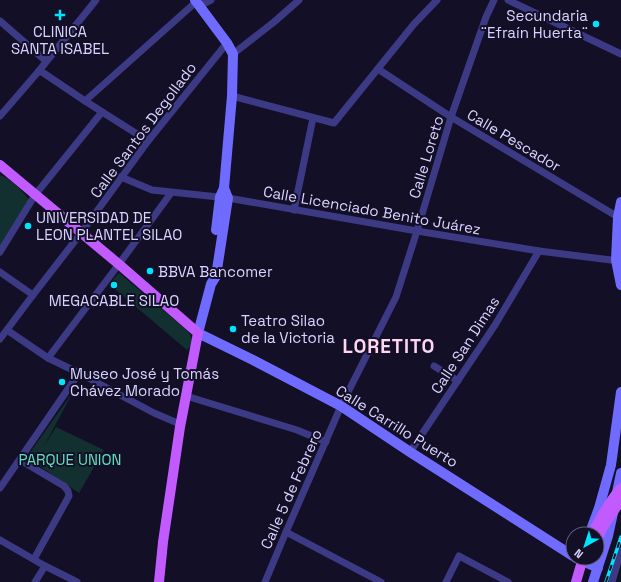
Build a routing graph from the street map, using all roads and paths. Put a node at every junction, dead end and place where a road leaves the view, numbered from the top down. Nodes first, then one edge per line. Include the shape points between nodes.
1 (96, 0) edge
2 (212, 0) edge
3 (299, 0) edge
4 (436, 0) edge
5 (494, 0) edge
6 (508, 0) edge
7 (196, 2) edge
8 (0, 22) edge
9 (227, 43) junction
10 (233, 54) junction
11 (621, 54) edge
12 (46, 61) junction
13 (378, 69) junction
14 (38, 72) junction
15 (232, 96) junction
16 (85, 101) junction
17 (102, 112) junction
18 (0, 116) edge
19 (313, 118) junction
20 (451, 118) junction
21 (148, 141) junction
22 (0, 165) edge
23 (121, 177) junction
24 (171, 192) junction
25 (224, 194) junction
26 (36, 195) junction
27 (621, 202) edge
28 (294, 210) junction
29 (618, 217) junction
30 (417, 231) junction
31 (81, 233) junction
32 (539, 251) junction
33 (0, 252) edge
34 (618, 261) edge
35 (119, 264) junction
36 (0, 272) edge
37 (621, 285) edge
38 (33, 295) junction
39 (7, 330) junction
40 (198, 333) junction
41 (0, 339) edge
42 (48, 358) junction
43 (434, 366) dead end
44 (79, 373) junction
45 (458, 381) junction
46 (621, 392) edge
47 (186, 396) junction
48 (341, 406) junction
49 (180, 424) junction
50 (326, 442) junction
51 (410, 452) junction
52 (20, 460) junction
53 (616, 466) edge
54 (621, 473) edge
55 (0, 488) edge
56 (621, 488) edge
57 (621, 500) edge
58 (593, 526) edge
59 (595, 526) edge
60 (604, 526) edge
61 (286, 532) junction
62 (605, 534) edge
63 (608, 536) junction
64 (0, 540) edge
65 (565, 550) edge
66 (621, 551) edge
67 (34, 559) junction
68 (45, 566) junction
69 (576, 566) edge
70 (577, 566) edge
71 (588, 566) edge
72 (594, 566) edge
73 (598, 568) junction
74 (35, 582) edge
75 (77, 582) edge
76 (159, 582) edge
77 (265, 582) edge
78 (381, 582) edge
79 (446, 582) edge
80 (508, 582) edge
81 (571, 582) edge
82 (576, 582) edge
83 (583, 582) edge
84 (593, 582) edge
85 (612, 582) edge

1 - 12 street
2 - 7 street
3 - 10 street
4 - 13 street
5 - 20 street, Calle Loreto
6 - 11 street
7 - 9 street
7 - 16 street
8 - 12 street
9 - 10 street
9 - 21 street, Calle Santos Degollado
10 - 15 street
12 - 14 street
13 - 19 street via 334,123
13 - 20 street, Calle Pescador
14 - 16 street via 42,72
14 - 18 street
15 - 19 street
15 - 25 street
16 - 17 street
17 - 21 street
17 - 26 street
19 - 28 street
20 - 29 street, Calle Pescador
20 - 30 street, Calle Loreto
21 - 23 street, Calle Santos Degollado
22 - 26 main road
23 - 24 street, Calle Licenciado Benito Juárez via 152,190
23 - 31 street, Calle Santos Degollado
24 - 25 street, Calle Licenciado Benito Juárez
24 - 35 street
25 - 28 street, Calle Licenciado Benito Juárez
25 - 40 street via 210,274 211,284
26 - 31 main road
26 - 33 street
27 - 29 street
28 - 30 street, Calle Licenciado Benito Juárez
29 - 34 street
30 - 32 street, Calle Licenciado Benito Juárez
30 - 48 street, Calle Loreto via 396,297
31 - 35 main road
31 - 38 street, Calle Santos Degollado
32 - 34 street, Calle Licenciado Benito Juárez
32 - 45 street, Calle San Dimas via 495,326
34 - 37 street
35 - 40 main road
35 - 42 street
36 - 38 street
38 - 39 street, Calle Santos Degollado
39 - 41 street, Calle Santos Degollado
39 - 42 street
40 - 47 main road
40 - 48 street, Calle Carrillo Puerto
42 - 44 street
43 - 45 street
44 - 49 street
44 - 52 street
45 - 51 street, Calle San Dimas
46 - 53 street
47 - 49 main road
47 - 50 street via 297,430
48 - 50 street, Calle 5 de Febrero
48 - 51 street, Calle Carrillo Puerto
49 - 76 main road
50 - 61 street, Calle 5 de Febrero
51 - 65 street, Calle Carrillo Puerto
52 - 55 street
52 - 67 street via 64,486 69,496
53 - 58 street
54 - 63 street
56 - 59 main road, bridge
57 - 60 main road, bridge
61 - 77 street, Calle 5 de Febrero
61 - 78 street
62 - 63 street
63 - 73 street
64 - 67 street
66 - 85 street
67 - 68 street
68 - 74 street
68 - 75 street
69 - 81 street
70 - 82 main road, bridge
71 - 83 main road
72 - 73 street, Calle Carrillo Puerto
73 - 84 street
79 - 80 street via 459,556

